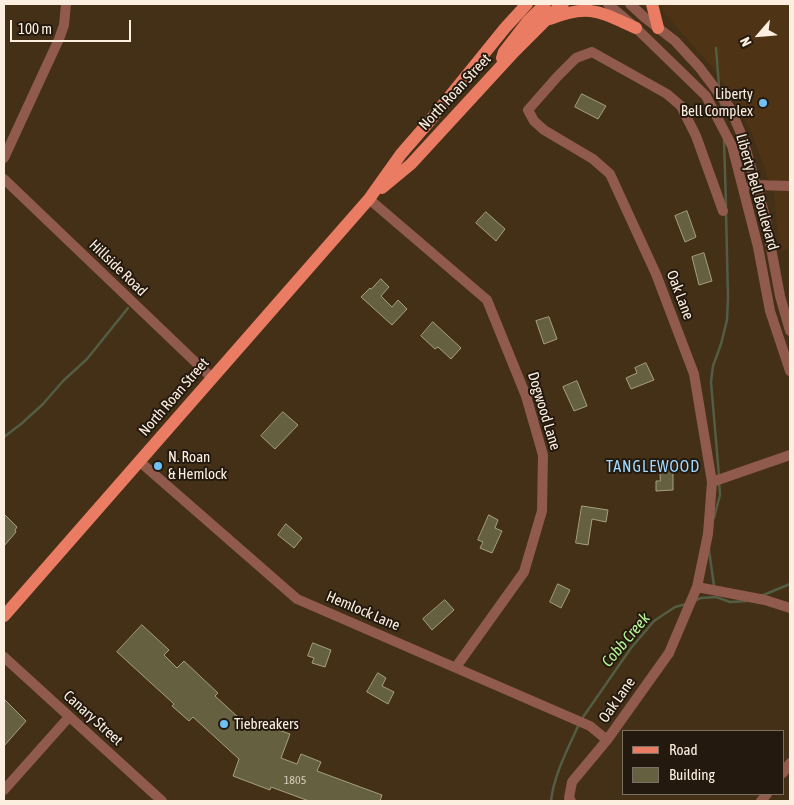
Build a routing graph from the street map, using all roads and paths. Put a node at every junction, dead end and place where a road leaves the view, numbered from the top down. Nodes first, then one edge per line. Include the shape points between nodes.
1 (66, 4) edge
2 (527, 4) edge
3 (545, 4) edge
4 (562, 4) edge
5 (608, 4) edge
6 (630, 4) edge
7 (652, 4) edge
8 (545, 21) junction
9 (636, 28) junction
10 (658, 28) junction
11 (493, 76) junction
12 (4, 158) edge
13 (4, 179) edge
14 (756, 185) junction
15 (790, 186) edge
16 (742, 188) junction
17 (369, 199) junction
18 (723, 211) dead end
19 (780, 293) junction
20 (767, 295) junction
21 (790, 331) edge
22 (790, 372) edge
23 (212, 378) junction
24 (790, 456) edge
25 (139, 462) junction
26 (712, 482) junction
27 (697, 587) junction
28 (790, 608) edge
29 (4, 616) edge
30 (4, 657) edge
31 (456, 667) junction
32 (69, 716) junction
33 (608, 740) junction
34 (4, 790) edge
35 (162, 801) edge
36 (571, 801) edge

1 - 12 street via 59,39
2 - 17 main road, North Roan Street via 401,154
3 - 11 main road via 504,52
4 - 8 main road, North Roan Street
5 - 9 street, Liberty Bell Boulevard
6 - 10 street, Liberty Bell Boulevard
7 - 10 main road
8 - 9 main road via 576,10 586,10 598,11
8 - 11 main road, North Roan Street
9 - 16 street, Liberty Bell Boulevard via 706,96 732,146
10 - 14 street, Liberty Bell Boulevard via 699,66 730,108
11 - 17 main road, North Roan Street via 411,164
13 - 23 street, Hillside Road
14 - 15 street
14 - 16 street
14 - 19 street, Liberty Bell Boulevard
16 - 20 street, Liberty Bell Boulevard
17 - 23 main road, North Roan Street
17 - 31 street, Dogwood Lane via 487,300 526,396 543,455 542,511 524,572
18 - 26 street, Oak Lane via 696,136 681,106 667,94 592,52 576,58 528,110 544,130 593,159 610,174 656,274 694,374
19 - 20 street
19 - 21 street, Liberty Bell Boulevard
20 - 22 street, Liberty Bell Boulevard
23 - 25 main road, North Roan Street
24 - 26 street
25 - 29 main road, North Roan Street
25 - 31 street, Hemlock Lane via 297,599
26 - 27 street, Oak Lane via 708,534
27 - 28 street
27 - 33 street, Oak Lane via 669,653
30 - 32 street, Canary Street
31 - 33 street, Hemlock Lane via 590,726
32 - 34 street
32 - 35 street, Canary Street
33 - 36 street, Oak Lane via 572,782

